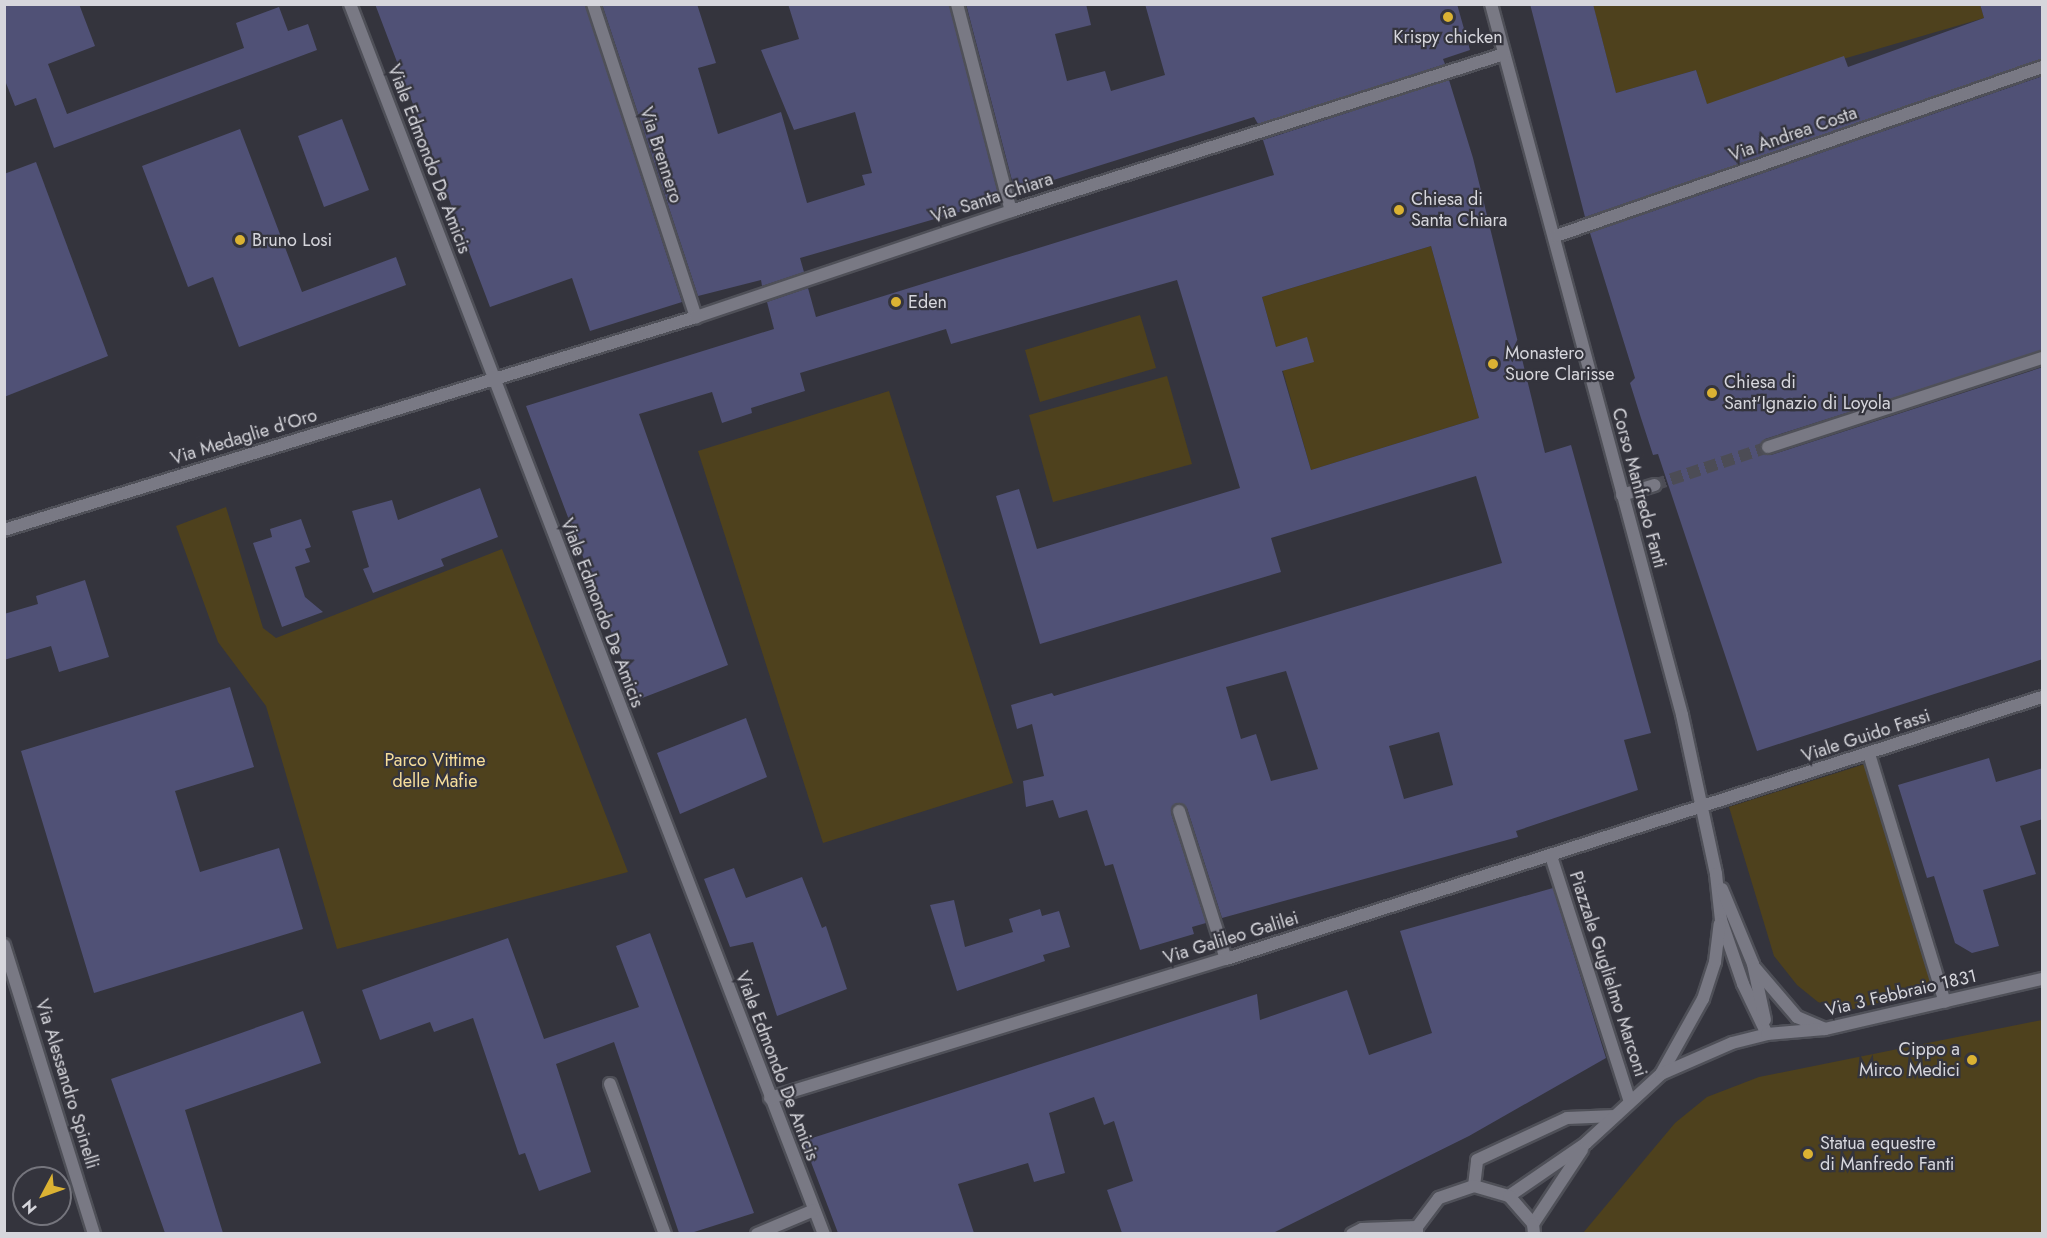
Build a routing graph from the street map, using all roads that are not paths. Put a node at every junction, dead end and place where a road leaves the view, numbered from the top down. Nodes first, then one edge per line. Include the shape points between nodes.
1 (350, 4) edge
2 (593, 4) edge
3 (957, 4) edge
4 (1491, 4) edge
5 (1504, 54) junction
6 (2043, 67) edge
7 (1011, 210) junction
8 (1556, 236) junction
9 (696, 317) junction
10 (2043, 358) edge
11 (493, 379) junction
12 (1768, 447) tunnel mouth
13 (1654, 485) tunnel mouth
14 (1622, 495) junction
15 (4, 530) edge
16 (2043, 697) edge
17 (1869, 754) junction
18 (1701, 809) junction
19 (1179, 811) dead end
20 (1551, 856) junction
21 (1716, 874) junction
22 (1721, 920) junction
23 (4, 945) edge
24 (1226, 959) junction
25 (1753, 964) junction
26 (2043, 979) edge
27 (1945, 1002) junction
28 (1825, 1029) junction
29 (1767, 1034) junction
30 (1661, 1074) junction
31 (610, 1084) dead end
32 (770, 1098) junction
33 (1630, 1102) junction
34 (1615, 1116) junction
35 (1586, 1143) junction
36 (1474, 1186) junction
37 (1509, 1196) junction
38 (814, 1210) junction
39 (1534, 1229) edge
40 (1417, 1230) edge
41 (94, 1233) edge
42 (665, 1233) edge
43 (757, 1233) edge
44 (824, 1233) edge
45 (1352, 1233) edge

1 - 11 street, Viale Edmondo De Amicis
2 - 9 street, Via Brennero
3 - 7 street
4 - 5 street, Corso Manfredo Fanti
5 - 7 street, Via Santa Chiara
5 - 8 street, Corso Manfredo Fanti
6 - 8 street, Via Andrea Costa
7 - 9 street, Via Santa Chiara
8 - 14 street, Corso Manfredo Fanti
9 - 11 street, Via Santa Chiara
10 - 12 street
11 - 15 street, Via Medaglie d'Oro
11 - 32 street, Viale Edmondo De Amicis
13 - 14 street
14 - 18 street, Corso Manfredo Fanti via 1682,715
16 - 17 street, Viale Guido Fassi
17 - 18 street, Viale Guido Fassi
17 - 27 street
18 - 20 street, Via Galileo Galilei
18 - 21 street, Corso Manfredo Fanti
19 - 24 street
20 - 24 street, Via Galileo Galilei
20 - 33 street, Piazzale Guglielmo Marconi
21 - 22 street
21 - 25 street
22 - 29 street via 1743,984
22 - 30 street via 1715,962 1703,999
23 - 41 street, Via Alessandro Spinelli
24 - 32 street, Via Galileo Galilei
25 - 28 street via 1797,1017
25 - 29 street
26 - 27 street, Via 3 Febbraio 1831
27 - 28 street, Via 3 Febbraio 1831
28 - 29 street, Via 3 Febbraio 1831
29 - 30 street, Via 3 Febbraio 1831 via 1732,1043
30 - 33 street
31 - 42 street
32 - 38 street, Viale Edmondo De Amicis
33 - 34 street
34 - 35 street
34 - 36 street via 1567,1118 1477,1160
35 - 37 street
35 - 39 street
36 - 37 street
36 - 40 street via 1439,1198
37 - 39 street
38 - 43 street
38 - 44 street, Viale Edmondo De Amicis
40 - 45 street via 1362,1229

